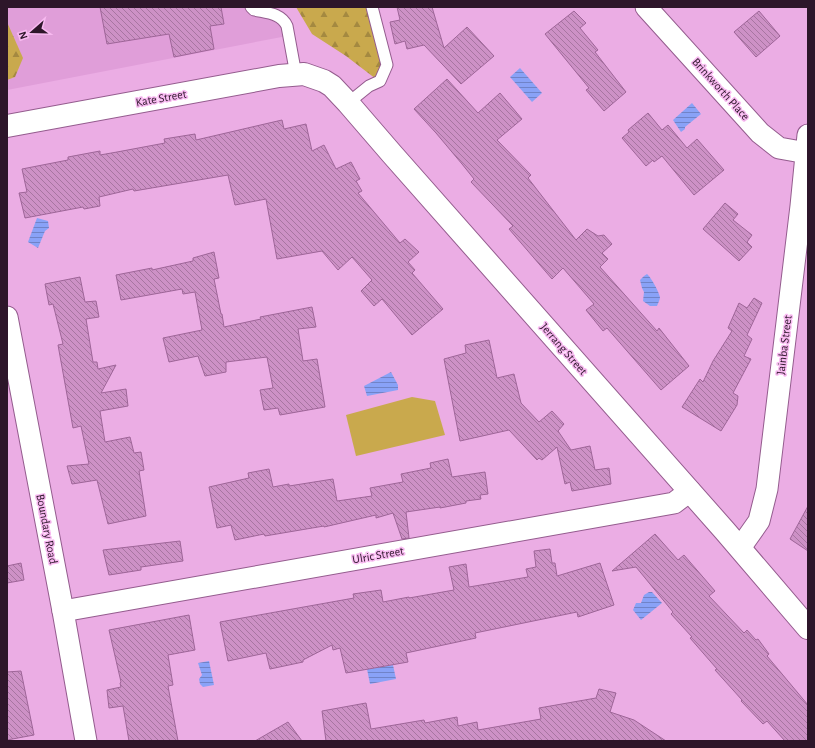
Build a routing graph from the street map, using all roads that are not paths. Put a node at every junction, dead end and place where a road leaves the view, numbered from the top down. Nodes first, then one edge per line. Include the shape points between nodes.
1 (251, 7) edge
2 (372, 7) edge
3 (646, 7) edge
4 (306, 76) junction
5 (348, 103) junction
6 (7, 126) edge
7 (807, 144) edge
8 (7, 317) edge
9 (690, 491) junction
10 (740, 548) junction
11 (63, 611) junction
12 (808, 628) edge
13 (86, 741) edge

1 - 4 lane via 254,10 278,15 285,21
2 - 5 lane via 387,65 380,81 369,86
3 - 7 street, Brinkworth Place via 760,133 779,148
4 - 5 street, Jerrang Street via 332,86
4 - 6 street, Kate Street via 271,78
5 - 9 street, Jerrang Street
7 - 10 street, Jainba Street via 767,489 759,521
8 - 11 street, Boundary Road
9 - 10 street, Jerrang Street
9 - 11 street, Ulric Street via 674,503
10 - 12 street, Jerrang Street
11 - 13 street, Boundary Road

